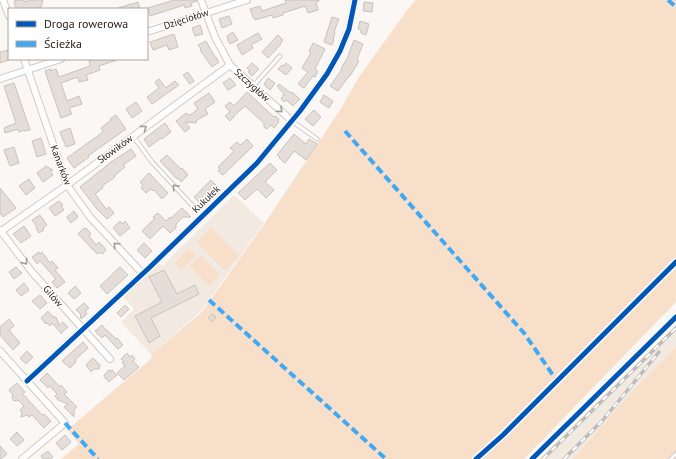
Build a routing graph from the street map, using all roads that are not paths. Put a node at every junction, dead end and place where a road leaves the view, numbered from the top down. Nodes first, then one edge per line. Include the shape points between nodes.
1 (4, 0) edge
2 (201, 0) edge
3 (247, 0) edge
4 (355, 0) edge
5 (8, 13) edge
6 (205, 13) junction
7 (148, 32) edge
8 (280, 56) dead end
9 (24, 60) edge
10 (58, 60) edge
11 (230, 65) junction
12 (27, 70) junction
13 (0, 78) edge
14 (253, 86) junction
15 (292, 121) junction
16 (133, 136) junction
17 (317, 139) dead end
18 (67, 184) junction
19 (202, 216) junction
20 (0, 231) edge
21 (143, 274) junction
22 (83, 330) junction
23 (0, 351) edge
24 (110, 359) dead end
25 (28, 381) junction
26 (676, 454) edge
27 (22, 459) edge
28 (671, 459) edge

1 - 5 street
2 - 6 street, Szczygłów
3 - 6 street, Dzięciołów
4 - 15 street, Kukułek via 349,29 340,51 327,74
6 - 7 street, Dzięciołów
6 - 11 street, Szczygłów
8 - 14 lane
9 - 12 street, Kanarków
10 - 12 street
11 - 14 street, Szczygłów
16 -> 11 street, Słowików
12 - 13 street
12 - 18 street, Kanarków
14 -> 15 street, Szczygłów
15 - 17 lane
15 - 19 street, Kukułek via 257,163
16 - 18 street, Słowików
19 -> 16 lane via 152,162
18 - 20 street, Słowików
21 -> 18 street, Kanarków via 90,217
19 - 21 street, Kukułek
20 -> 22 street, Gilów
21 - 22 street, Kukułek
22 - 24 street, Gilów
22 - 25 street, Kukułek
23 - 25 street
25 - 27 street via 65,423
26 - 28 lane

